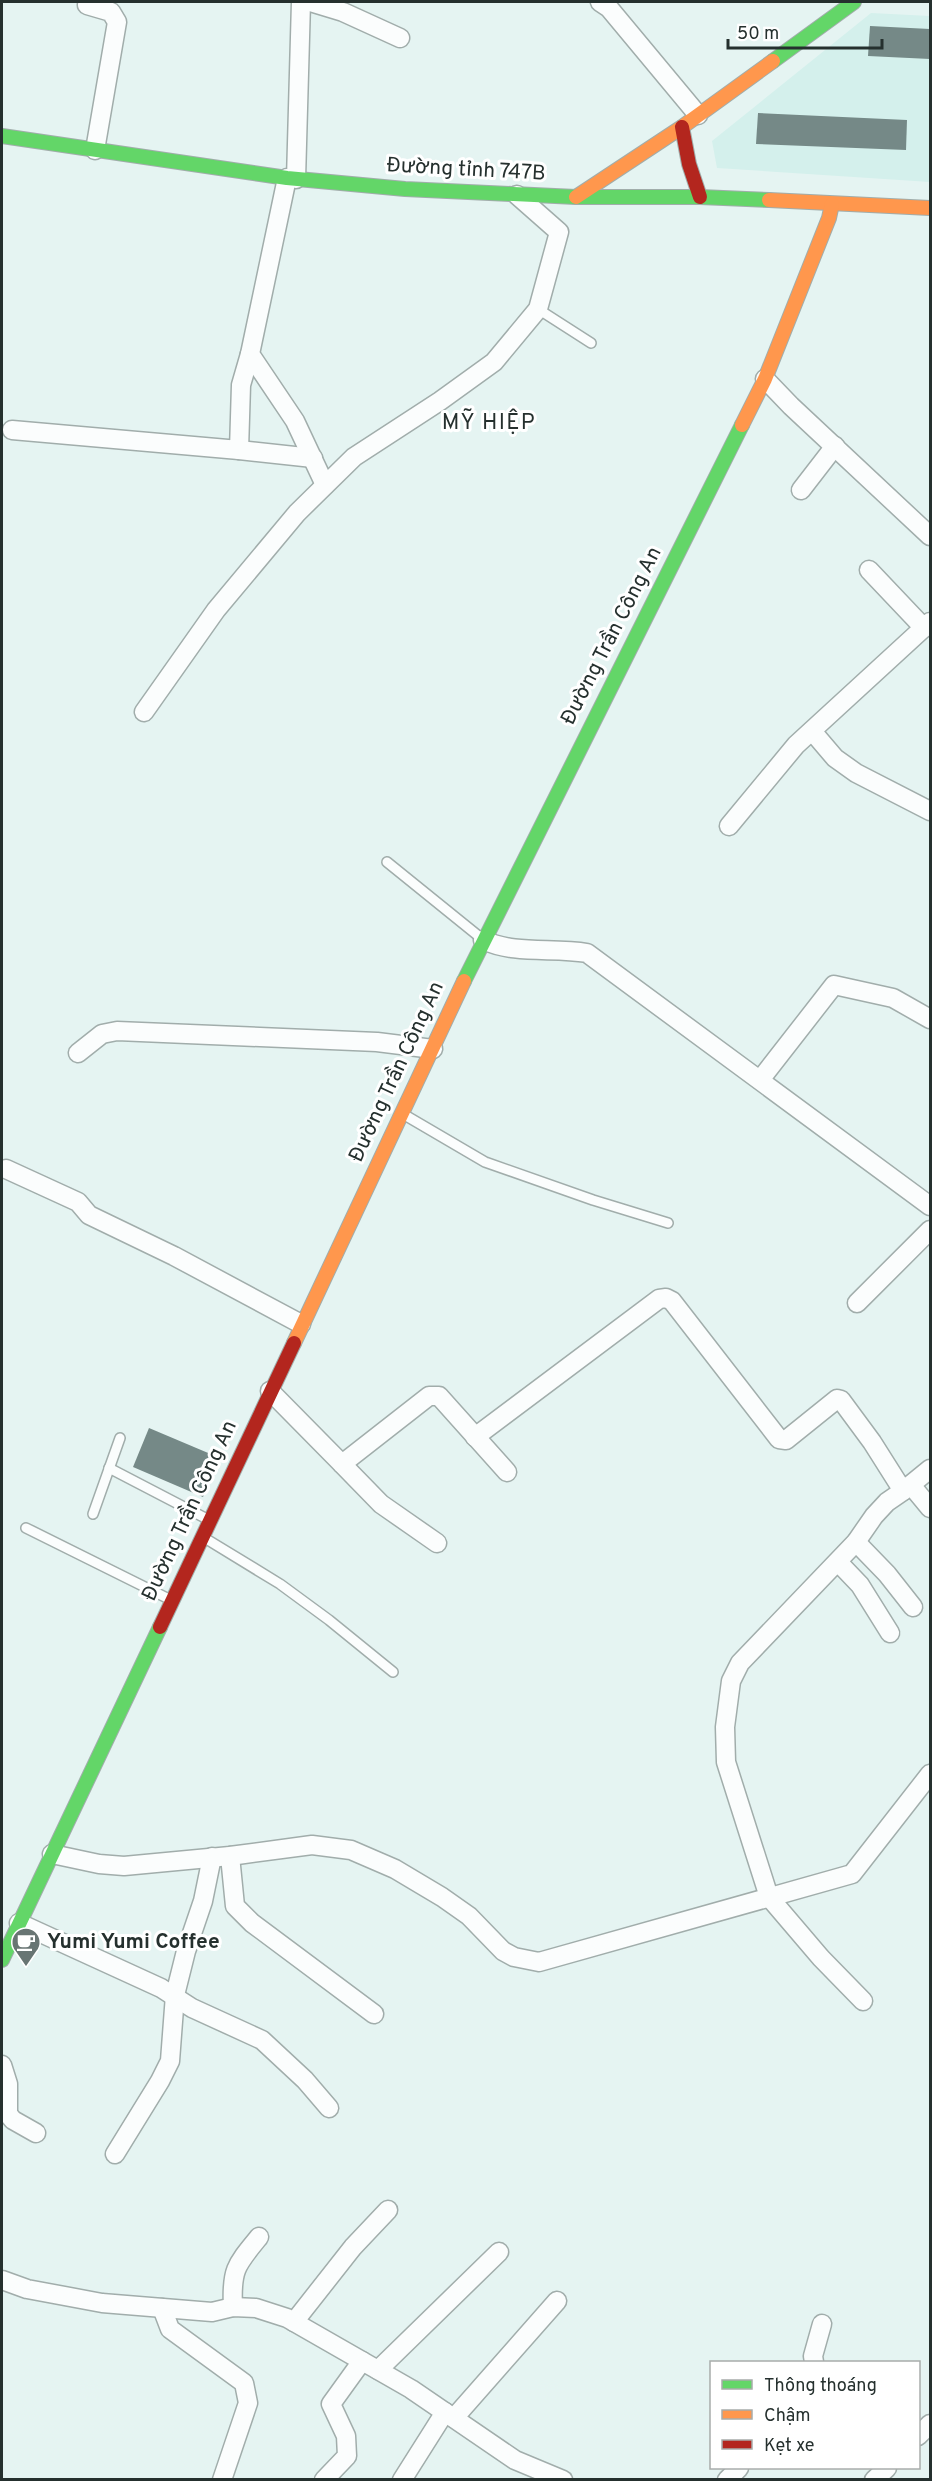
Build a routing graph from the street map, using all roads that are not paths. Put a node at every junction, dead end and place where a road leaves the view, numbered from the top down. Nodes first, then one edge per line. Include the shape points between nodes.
1 (301, 2) edge
2 (310, 2) edge
3 (854, 2) edge
4 (87, 4) dead end
5 (606, 4) edge
6 (400, 38) dead end
7 (698, 115) junction
8 (682, 127) junction
9 (2, 136) edge
10 (95, 150) junction
11 (292, 178) junction
12 (517, 195) junction
13 (576, 197) junction
14 (700, 197) junction
15 (832, 204) junction
16 (930, 208) edge
17 (538, 309) junction
18 (591, 343) dead end
19 (250, 354) junction
20 (765, 379) junction
21 (12, 430) dead end
22 (835, 446) junction
23 (238, 450) junction
24 (313, 458) junction
25 (326, 485) junction
26 (801, 490) dead end
27 (930, 536) edge
28 (869, 570) dead end
29 (927, 625) edge
30 (144, 711) dead end
31 (812, 731) junction
32 (930, 811) edge
33 (729, 826) dead end
34 (387, 862) dead end
35 (483, 940) junction
36 (930, 1019) edge
37 (433, 1049) junction
38 (78, 1053) dead end
39 (760, 1080) junction
40 (401, 1113) junction
41 (6, 1169) dead end
42 (930, 1206) edge
43 (668, 1223) dead end
44 (930, 1230) edge
45 (857, 1303) dead end
46 (301, 1324) junction
47 (270, 1391) junction
48 (475, 1437) junction
49 (120, 1438) dead end
50 (342, 1464) junction
51 (109, 1468) junction
52 (930, 1469) edge
53 (507, 1472) dead end
54 (907, 1488) junction
55 (930, 1508) edge
56 (93, 1514) dead end
57 (209, 1520) junction
58 (26, 1528) dead end
59 (201, 1536) junction
60 (856, 1542) junction
61 (436, 1543) dead end
62 (838, 1562) junction
63 (171, 1600) junction
64 (913, 1606) dead end
65 (890, 1633) dead end
66 (393, 1672) dead end
67 (930, 1774) edge
68 (52, 1854) junction
69 (230, 1856) junction
70 (212, 1857) junction
71 (769, 1897) junction
72 (19, 1923) junction
73 (2, 1960) edge
74 (175, 1995) junction
75 (863, 2001) dead end
76 (374, 2014) dead end
77 (2, 2065) edge
78 (329, 2108) dead end
79 (36, 2133) dead end
80 (115, 2154) dead end
81 (388, 2210) dead end
82 (259, 2237) dead end
83 (499, 2252) dead end
84 (2, 2280) edge
85 (557, 2301) dead end
86 (233, 2307) junction
87 (162, 2308) junction
88 (294, 2322) junction
89 (822, 2324) dead end
90 (362, 2361) junction
91 (814, 2361) edge
92 (378, 2370) junction
93 (449, 2415) junction
94 (739, 2469) edge
95 (886, 2469) edge
96 (222, 2480) edge
97 (324, 2480) edge
98 (402, 2480) edge
99 (563, 2480) edge
100 (728, 2480) edge
101 (874, 2480) edge

1 - 11 street
2 - 6 street
3 - 7 main road
4 - 10 street via 111,12 117,22
5 - 7 street
7 - 8 main road
8 - 13 main road
8 - 14 main road
9 - 10 main road, Đường tỉnh 747B
10 - 11 main road, Đường tỉnh 747B
11 - 12 main road, Đường tỉnh 747B
11 - 19 street
12 - 13 main road, Đường tỉnh 747B
12 - 17 street via 559,232
13 - 14 main road, Đường tỉnh 747B
14 - 15 main road, Đường tỉnh 747B
15 - 16 main road, Đường tỉnh 747B
15 - 20 main road, Đường Trần Công An via 830,218
17 - 18 lane
17 - 25 street via 494,362 354,457
19 - 23 street via 241,385
19 - 24 street via 295,421
20 - 22 street
20 - 35 main road, Đường Trần Công An
21 - 23 street
22 - 26 street
22 - 27 street
23 - 24 street
24 - 25 street
25 - 30 street via 297,513 216,610
28 - 29 street
29 - 31 street
31 - 32 street via 835,758 856,773
31 - 33 street
34 - 35 lane
35 - 37 main road, Đường Trần Công An
35 - 39 street via 524,950 587,953
36 - 39 street via 893,998 834,985
37 - 38 street via 377,1042 117,1031 102,1034
37 - 40 main road, Đường Trần Công An
39 - 42 street
40 - 43 lane via 485,1162
40 - 46 main road, Đường Trần Công An
41 - 46 street via 78,1202 89,1215
44 - 45 street
46 - 47 main road, Đường Trần Công An
47 - 50 street
47 - 57 main road, Đường Trần Công An
48 - 50 street via 434,1395
48 - 53 street
48 - 54 street via 659,1299 666,1298 779,1439 786,1440 837,1399 841,1400
49 - 51 lane
50 - 61 street via 381,1504
51 - 56 lane
51 - 57 lane
52 - 54 street
54 - 55 street
54 - 60 street via 887,1502
57 - 59 main road, Đường Trần Công An
58 - 63 lane
59 - 63 main road, Đường Trần Công An
59 - 66 lane via 280,1584
60 - 62 street
60 - 64 street
62 - 65 street via 860,1585
62 - 71 street via 740,1663 731,1681 725,1727 726,1762
63 - 68 main road, Đường Trần Công An
67 - 71 street via 852,1874
68 - 70 street via 124,1866
68 - 72 main road, Đường Trần Công An
69 - 70 street
69 - 71 street via 312,1845 351,1850 442,1897 469,1916 502,1951 539,1962
69 - 76 street via 235,1906
70 - 74 street
71 - 75 street
72 - 73 main road, Đường Trần Công An
72 - 74 street
74 - 78 street via 192,2008 262,2040
74 - 80 street via 170,2061
77 - 79 street via 8,2084 8,2114
81 - 88 street via 352,2247
82 - 86 street via 237,2264 232,2282
83 - 92 street
84 - 87 street via 27,2289 102,2303
85 - 93 street
86 - 87 street via 212,2312
86 - 88 street via 256,2308
87 - 96 street via 170,2329 244,2384 248,2403
88 - 90 street
89 - 91 street
90 - 92 street
90 - 97 street via 331,2404 346,2436 348,2456
92 - 93 street
93 - 98 street
93 - 99 street via 515,2460
94 - 100 street
95 - 101 street

